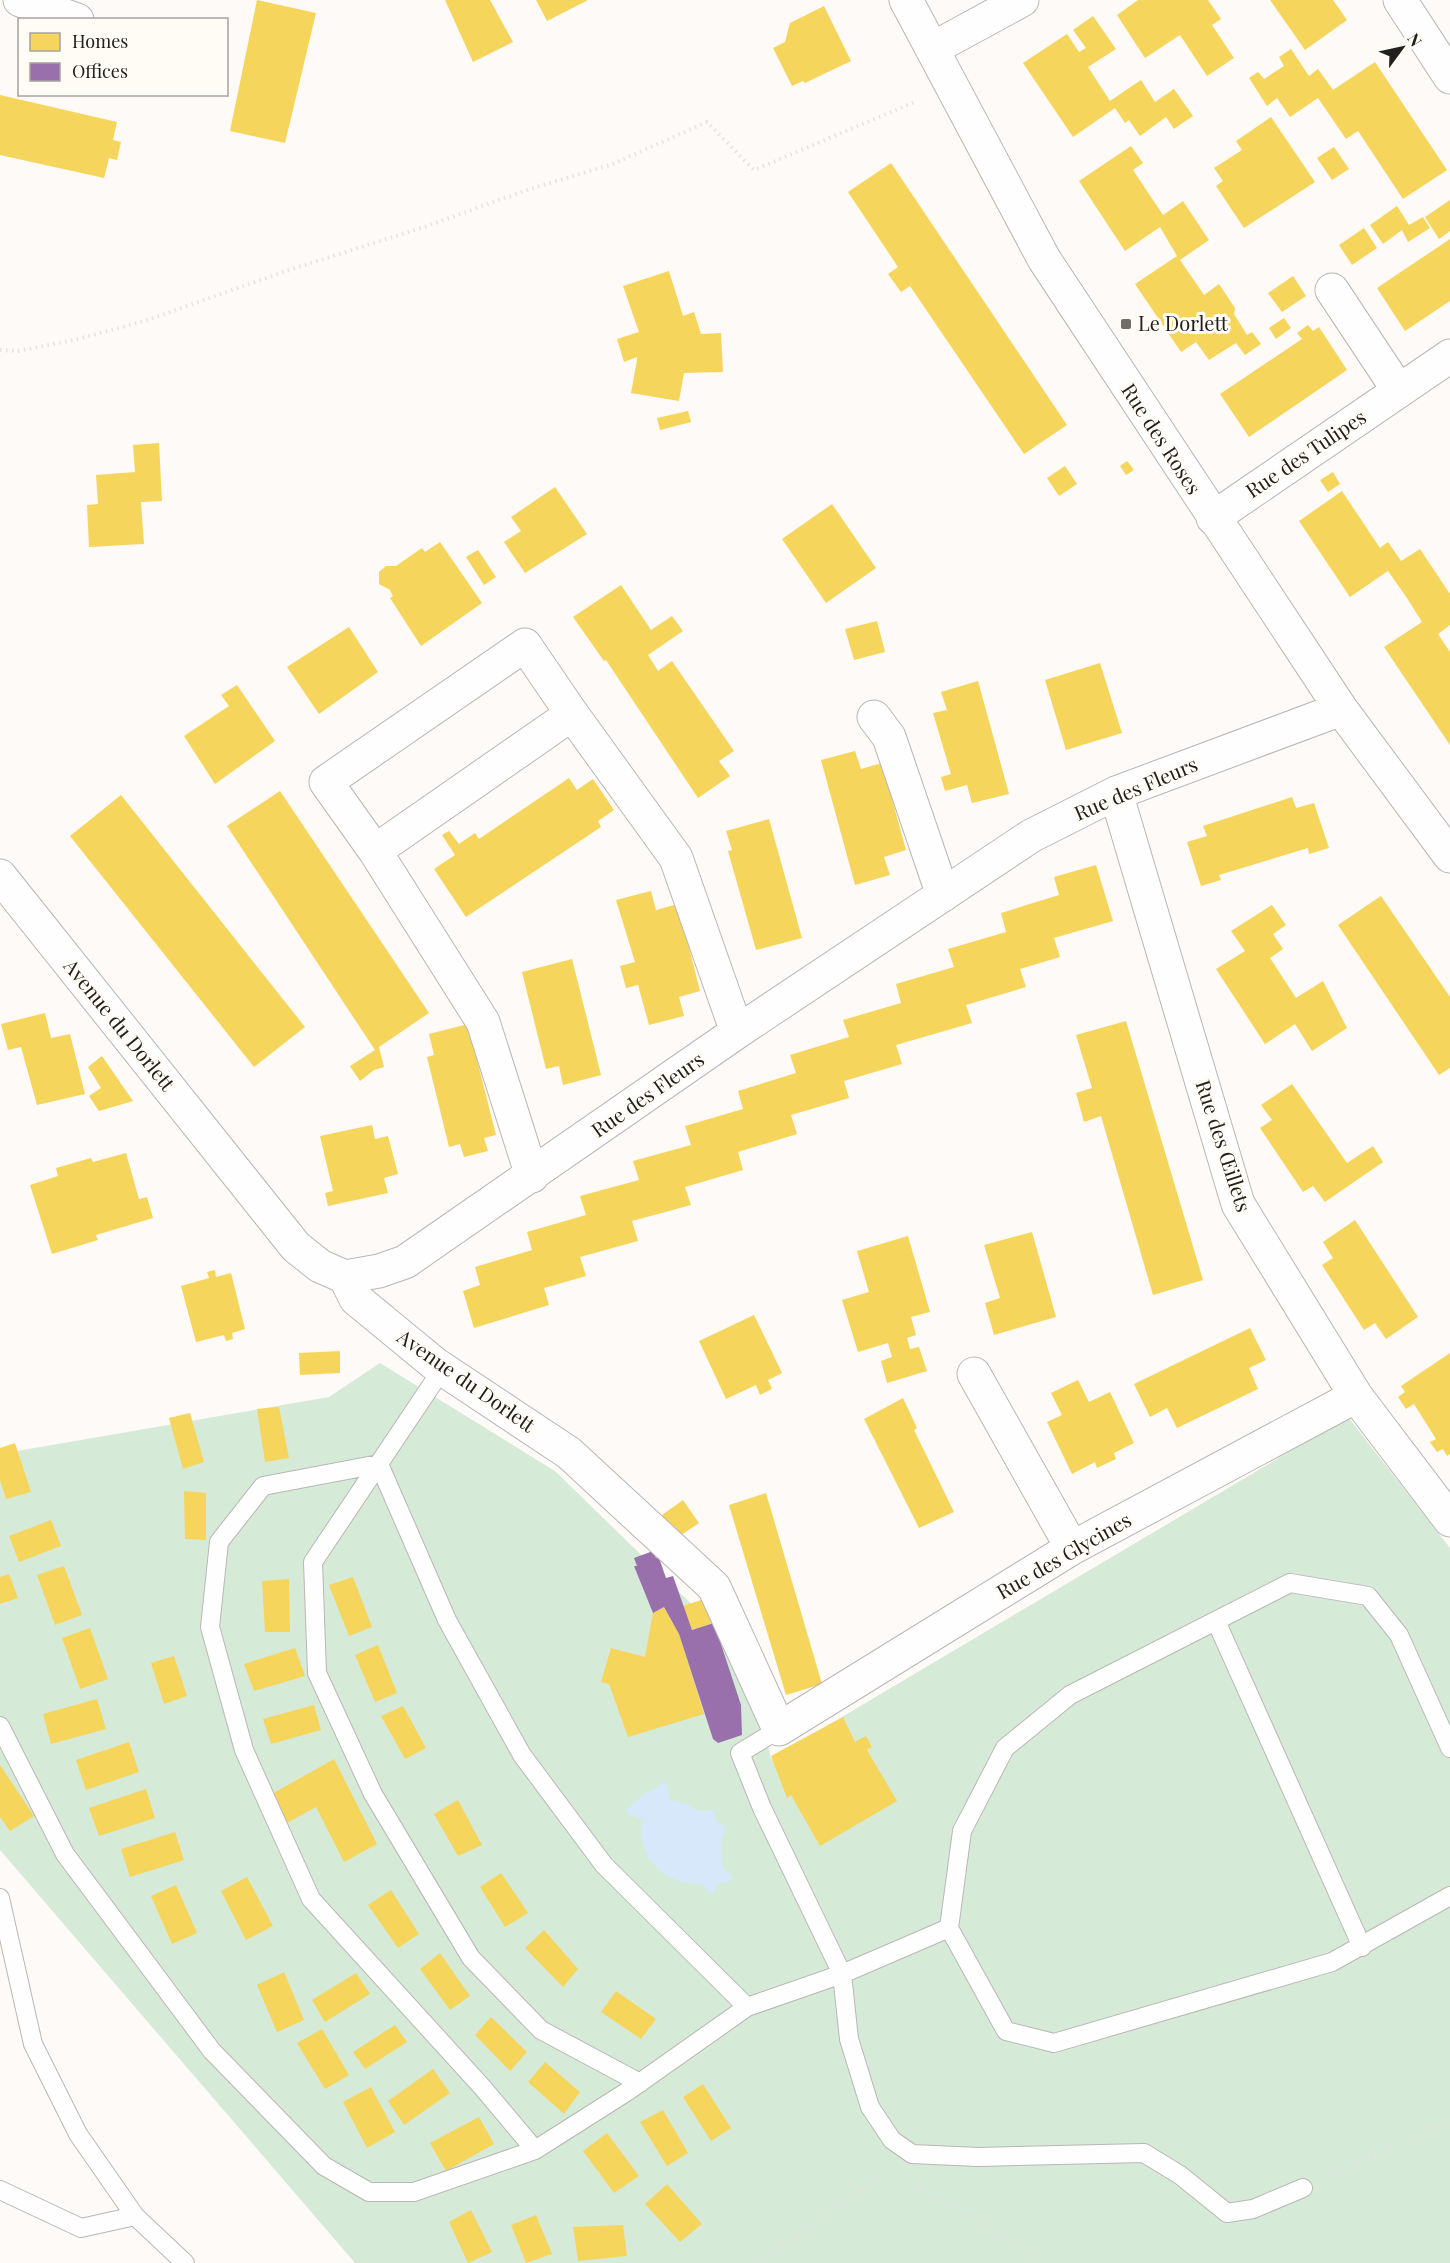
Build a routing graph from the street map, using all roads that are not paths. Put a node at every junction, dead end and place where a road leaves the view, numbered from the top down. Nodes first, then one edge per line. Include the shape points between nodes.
1 (20, 0) edge
2 (906, 0) edge
3 (1022, 0) edge
4 (1400, 0) edge
5 (71, 18) edge
6 (932, 49) junction
7 (1450, 77) edge
8 (1332, 290) dead end
9 (1450, 356) edge
10 (1399, 391) junction
11 (1213, 518) junction
12 (1341, 709) junction
13 (572, 714) junction
14 (874, 717) dead end
15 (1116, 793) junction
16 (375, 851) junction
17 (1450, 856) edge
18 (0, 876) edge
19 (943, 895) junction
20 (737, 1032) junction
21 (532, 1176) junction
22 (345, 1277) junction
23 (443, 1368) junction
24 (974, 1374) dead end
25 (1356, 1396) junction
26 (379, 1464) junction
27 (1450, 1520) edge
28 (1072, 1548) junction
29 (1216, 1621) junction
30 (0, 1726) edge
31 (778, 1729) junction
32 (1450, 1748) edge
33 (1450, 1896) edge
34 (0, 1898) edge
35 (949, 1928) junction
36 (1362, 1947) junction
37 (842, 1974) junction
38 (747, 2007) junction
39 (640, 2083) junction
40 (535, 2150) junction
41 (1304, 2188) road end
42 (0, 2190) edge
43 (135, 2216) junction
44 (185, 2263) edge

1 - 5 street
2 - 6 street, Rue des Roses
3 - 6 street
4 - 7 street
6 - 11 street, Rue des Roses via 1044,259
8 - 10 street
9 - 10 street, Rue des Tulipes
10 - 11 street, Rue des Tulipes
11 - 12 street, Rue des Roses
12 - 15 street, Rue des Fleurs
12 - 17 street, Rue des Roses
13 - 16 street
13 - 16 street via 525,645 326,782
13 - 20 street via 676,858
14 - 19 street via 889,737
15 - 19 street, Rue des Fleurs via 1031,836
15 - 25 street, Rue des Œillets via 1238,1204
16 - 21 street via 483,1022
18 - 22 street, Avenue du Dorlett via 296,1247 320,1266
19 - 20 street, Rue des Fleurs
20 - 21 street, Rue des Fleurs
21 - 22 street, Rue des Fleurs via 405,1262
22 - 23 street, Avenue du Dorlett via 356,1299
23 - 26 lane
23 - 31 street, Avenue du Dorlett via 569,1453 714,1587
24 - 28 street
25 - 27 street, Rue des Œillets
25 - 28 street, Rue des Glycines
26 - 38 lane via 447,1620 522,1755 604,1865
26 - 39 lane via 313,1562 318,1672 373,1794 471,1958 541,2030
26 - 40 lane via 264,1486 219,1542 210,1627 244,1750 311,1899
28 - 31 street, Rue des Glycines
29 - 32 lane via 1290,1582 1368,1596 1399,1635
29 - 35 lane via 1071,1695 1005,1748 962,1831
29 - 36 lane
30 - 40 lane via 65,1854 212,2051 324,2166 369,2192 414,2192
31 - 37 lane via 740,1753 762,1808
33 - 36 lane
34 - 43 lane via 33,2044 78,2134
35 - 36 lane via 1006,2031 1054,2043 1332,1962
35 - 37 lane
37 - 38 lane
37 - 41 lane via 849,2039 870,2107 892,2140 912,2154 978,2157 1144,2153 1180,2175 1227,2213 1253,2209
38 - 39 lane
39 - 40 lane
42 - 43 lane via 81,2228
43 - 44 lane

